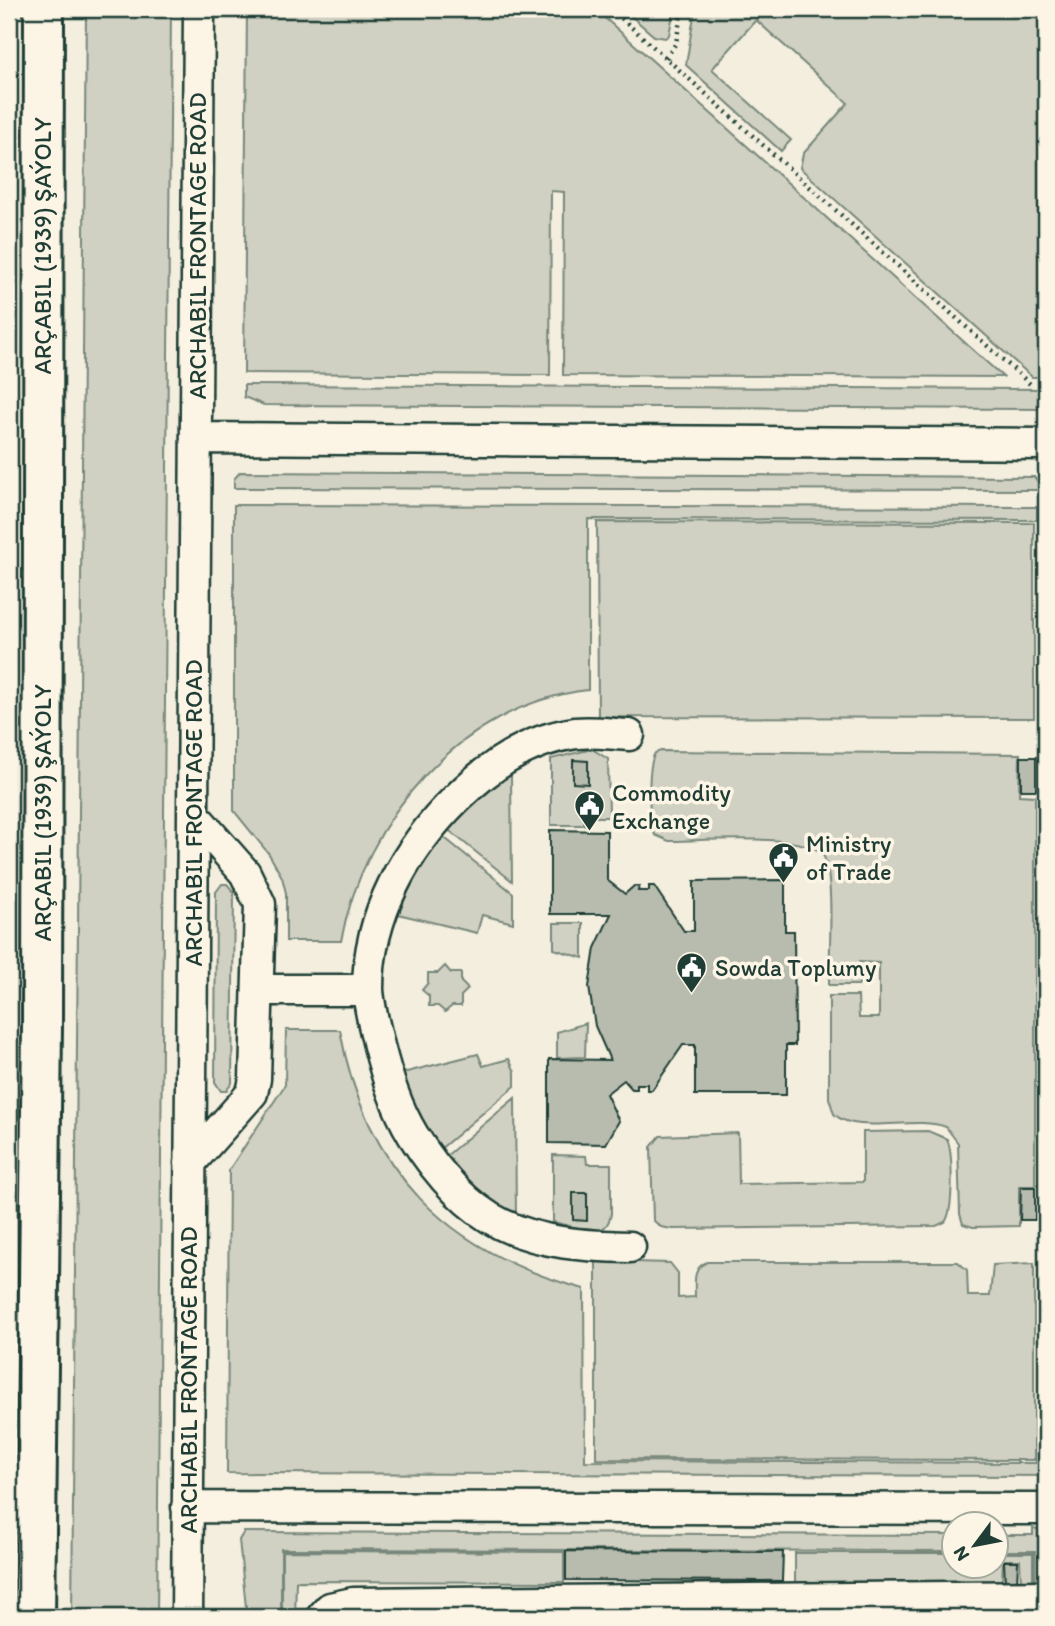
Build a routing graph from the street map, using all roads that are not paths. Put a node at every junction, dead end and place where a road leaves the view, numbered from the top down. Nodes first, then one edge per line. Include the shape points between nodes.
1 (44, 9) edge
2 (199, 9) edge
3 (196, 438) junction
4 (1046, 444) edge
5 (629, 735) dead end
6 (193, 814) junction
7 (258, 990) junction
8 (368, 990) junction
9 (190, 1163) junction
10 (630, 1247) dead end
11 (187, 1507) junction
12 (1046, 1509) edge
13 (1046, 1596) edge
14 (868, 1607) edge
15 (537, 1609) edge
16 (35, 1617) edge
17 (187, 1617) edge
18 (321, 1617) edge

1 - 16 main road, ARÇABIL (1939) ŞAÝOLY via 42,1027
2 - 3 street, ARCHABIL FRONTAGE ROAD
3 - 4 street
3 - 6 street, ARCHABIL FRONTAGE ROAD
5 - 8 street via 577,733 551,738 521,750 469,786 428,828 401,867 381,914
6 - 7 street via 254,886 260,904
6 - 9 street, ARCHABIL FRONTAGE ROAD
7 - 8 street
7 - 9 street via 252,1093
8 - 10 street via 392,1091 411,1131 445,1179 501,1224 578,1246
9 - 11 street, ARCHABIL FRONTAGE ROAD
11 - 12 street
11 - 17 street, ARCHABIL FRONTAGE ROAD
13 - 14 street
14 - 15 street
15 - 18 street via 353,1603 330,1608

